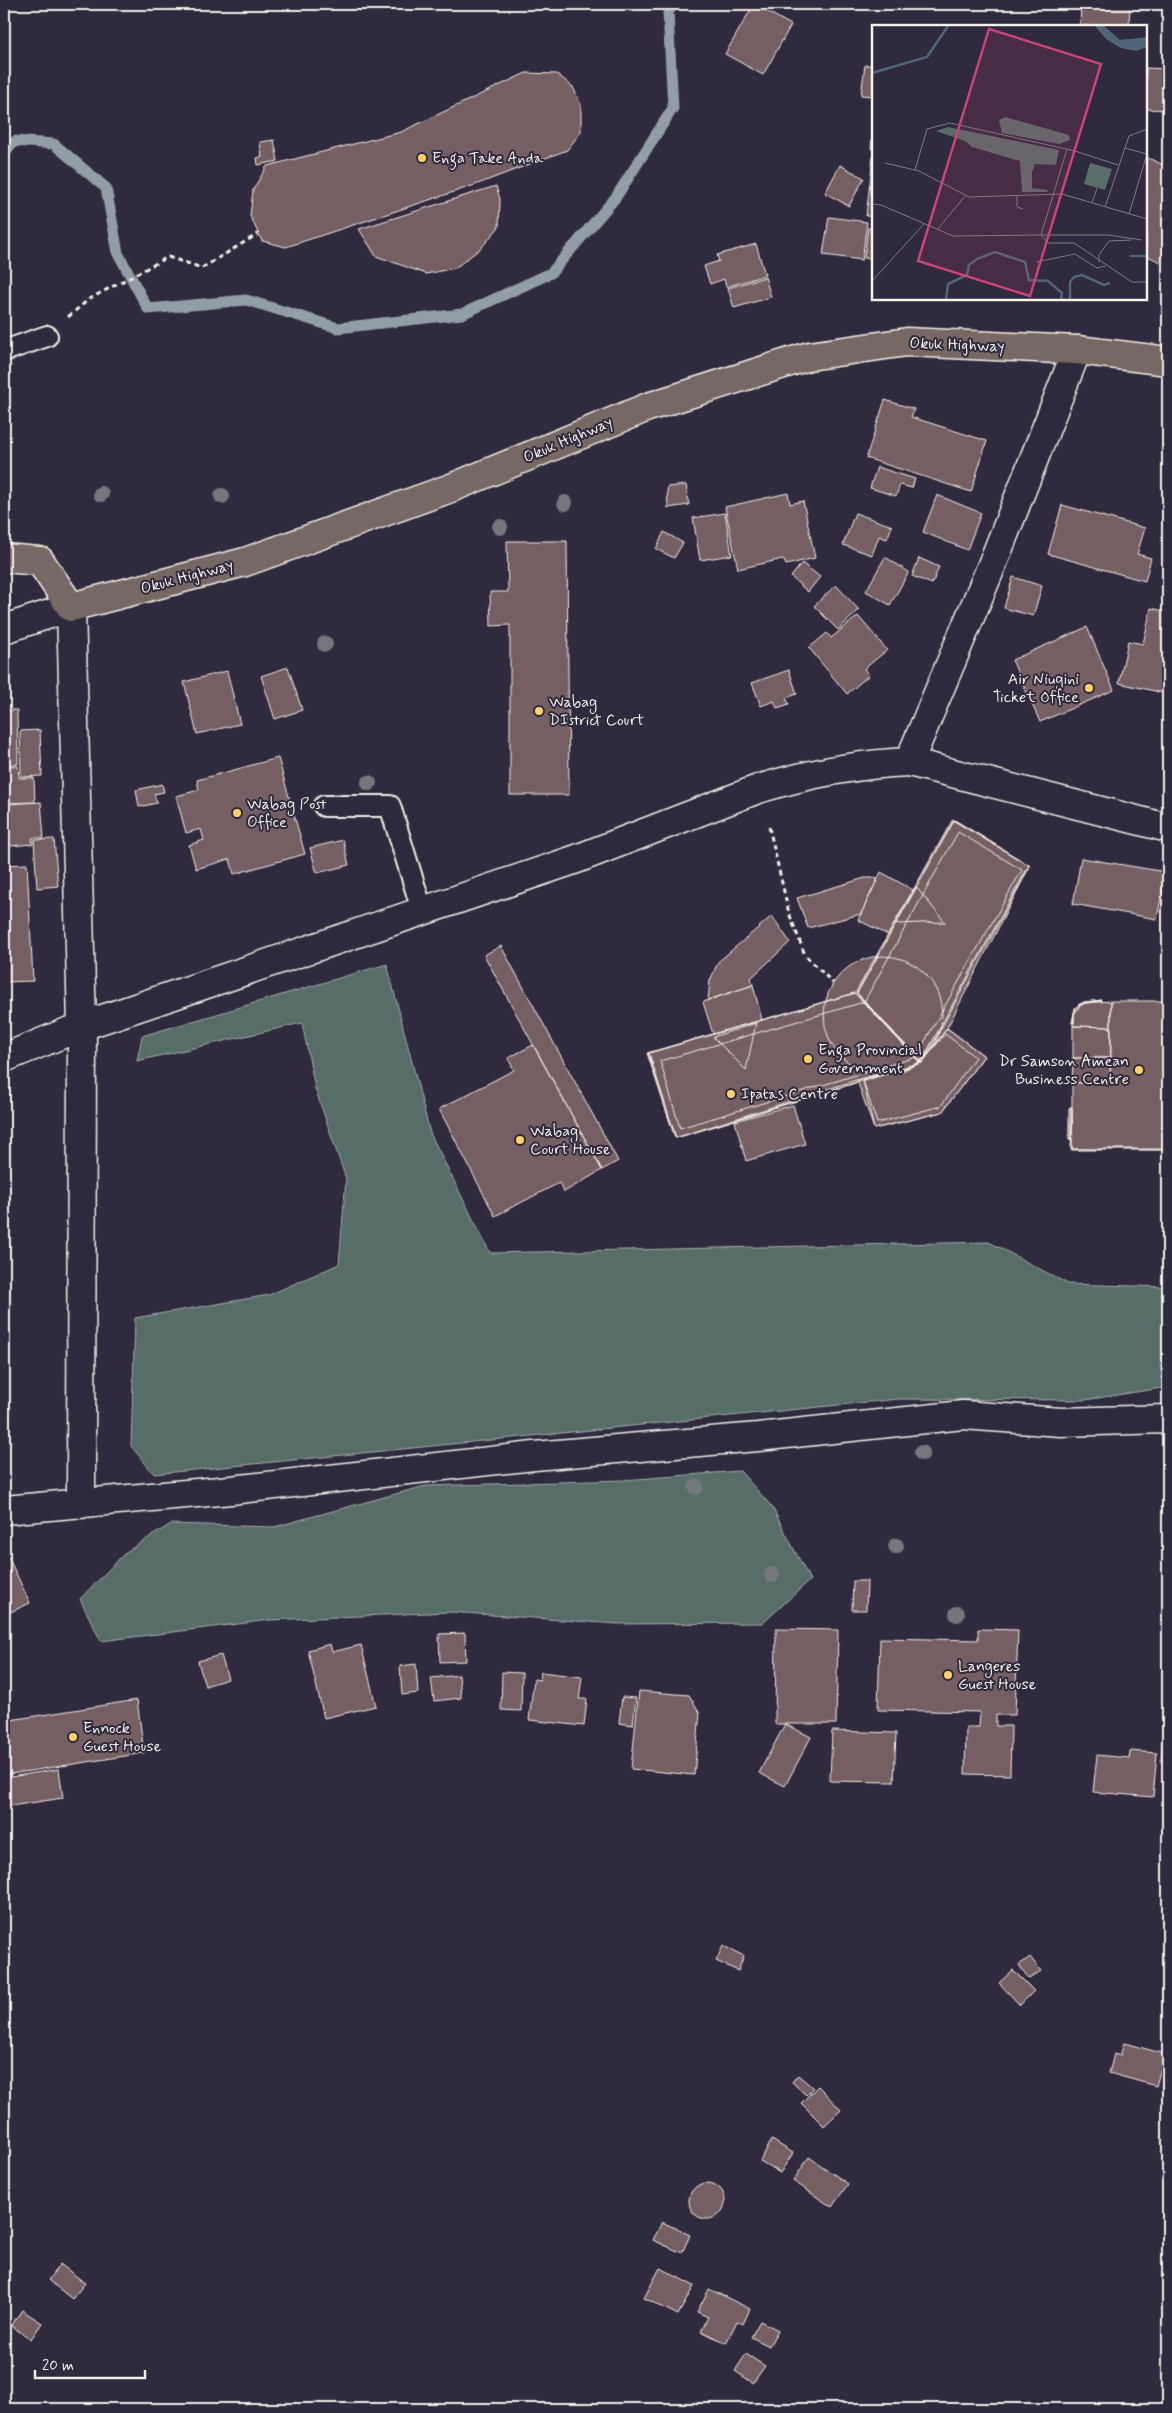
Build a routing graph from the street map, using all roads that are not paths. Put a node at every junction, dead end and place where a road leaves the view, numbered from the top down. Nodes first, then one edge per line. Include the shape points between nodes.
1 (48, 336) road end
2 (1077, 350) junction
3 (4, 351) edge
4 (1168, 361) edge
5 (4, 558) edge
6 (71, 607) junction
7 (4, 629) edge
8 (909, 762) junction
9 (324, 806) dead end
10 (1168, 828) edge
11 (422, 910) junction
12 (82, 1026) junction
13 (4, 1058) edge
14 (1168, 1419) edge
15 (81, 1504) junction
16 (4, 1510) edge

1 - 3 lane
2 - 4 main road, Okuk Highway
2 - 6 main road, Okuk Highway via 907,342 809,356 648,406 450,488 245,562
2 - 8 street
5 - 6 main road via 40,561
6 - 7 street
6 - 12 street
8 - 10 street
8 - 11 street via 870,764 773,785 574,860
9 - 11 lane via 390,806
11 - 12 street
12 - 13 street
12 - 15 street
14 - 15 street via 1061,1422 963,1415
15 - 16 street

